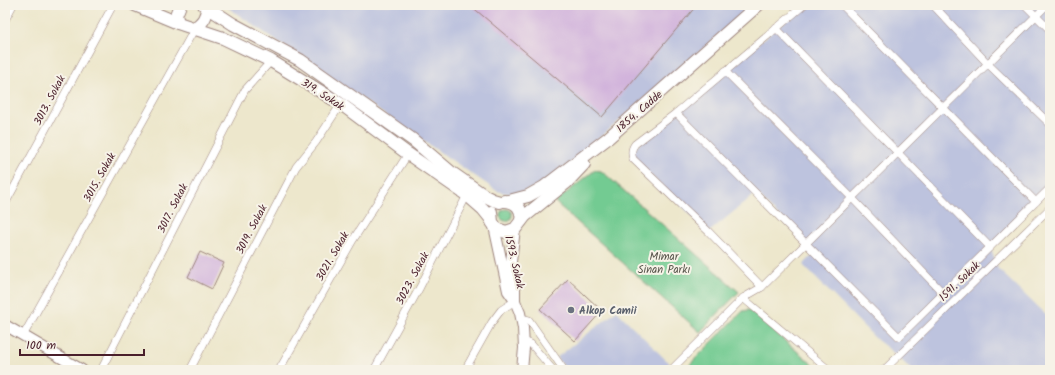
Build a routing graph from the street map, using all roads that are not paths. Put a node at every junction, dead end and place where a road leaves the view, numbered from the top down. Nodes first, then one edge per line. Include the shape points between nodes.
1 (13, 5) edge
2 (113, 5) edge
3 (135, 5) edge
4 (180, 5) edge
5 (758, 5) edge
6 (804, 5) edge
7 (842, 5) edge
8 (932, 5) edge
9 (1025, 5) edge
10 (1047, 5) edge
11 (206, 6) edge
12 (1036, 16) junction
13 (5, 20) edge
14 (178, 23) junction
15 (195, 28) junction
16 (776, 28) junction
17 (1050, 30) edge
18 (271, 61) junction
19 (988, 64) junction
20 (725, 71) junction
21 (340, 104) junction
22 (943, 108) junction
23 (676, 113) junction
24 (1050, 124) edge
25 (608, 138) junction
26 (898, 153) junction
27 (408, 154) junction
28 (1050, 188) edge
29 (467, 195) junction
30 (852, 198) junction
31 (505, 201) junction
32 (1036, 202) junction
33 (5, 204) edge
34 (1050, 208) edge
35 (492, 222) junction
36 (518, 225) junction
37 (806, 244) junction
38 (990, 246) junction
39 (762, 287) junction
40 (944, 293) junction
41 (743, 298) junction
42 (515, 301) junction
43 (521, 318) junction
44 (5, 326) edge
45 (23, 336) junction
46 (523, 342) junction
47 (549, 351) junction
48 (543, 358) junction
49 (82, 370) edge
50 (101, 370) edge
51 (190, 370) edge
52 (279, 370) edge
53 (374, 370) edge
54 (465, 370) edge
55 (522, 370) edge
56 (553, 370) edge
57 (564, 370) edge
58 (671, 370) edge
59 (828, 370) edge
60 (884, 370) edge

1 - 13 street
2 - 33 street, 3013. Sokak
3 - 14 main road, 319. Sokak
4 - 14 main road via 176,14
5 - 25 main road, 1854. Cadde
6 - 16 street
7 - 22 street
8 - 19 street
9 - 12 street
10 - 12 street
11 - 15 main road via 204,20
11 - 31 main road, 319. Sokak via 233,24 300,60 413,140 452,173 480,192 493,200
12 - 17 street
12 - 19 street
14 - 15 main road, 319. Sokak
15 - 18 main road, 319. Sokak
15 - 45 street, 3015. Sokak
16 - 20 street
16 - 26 street
18 - 21 main road, 319. Sokak
18 - 50 street, 3017. Sokak via 245,90
19 - 22 street
19 - 24 street
20 - 23 street
20 - 30 street
21 - 27 main road, 319. Sokak
21 - 51 street, 3019. Sokak via 316,142 296,167
22 - 26 street
22 - 32 street
23 - 37 street
23 - 39 street via 635,144 631,151 633,159
25 - 31 main road, 1854. Cadde via 544,187 528,196
25 - 36 main road via 566,182
26 - 30 street
26 - 38 street
27 - 29 main road, 319. Sokak
27 - 52 street, 3021. Sokak via 353,240
28 - 32 street
29 - 35 main road, 319. Sokak via 483,209
29 - 53 street, 3023. Sokak
30 - 37 street
30 - 40 street
31 - 35 main road via 491,211
31 - 36 main road via 514,203 521,211
32 - 38 street
34 - 60 street, 1591. Sokak
35 - 36 main road via 501,231 506,232
35 - 42 main road, 1593. Sokak via 508,291
36 - 42 main road, 1593. Sokak via 511,262
37 - 39 street
37 - 40 street via 899,337
38 - 40 street
39 - 41 street
41 - 58 street
41 - 59 street
42 - 43 main road
42 - 54 street via 501,310 492,322
43 - 46 main road
43 - 47 street via 529,320
44 - 45 main road
45 - 49 main road
46 - 48 street via 531,344
46 - 55 main road
47 - 48 street via 549,357
47 - 57 street
48 - 56 street

